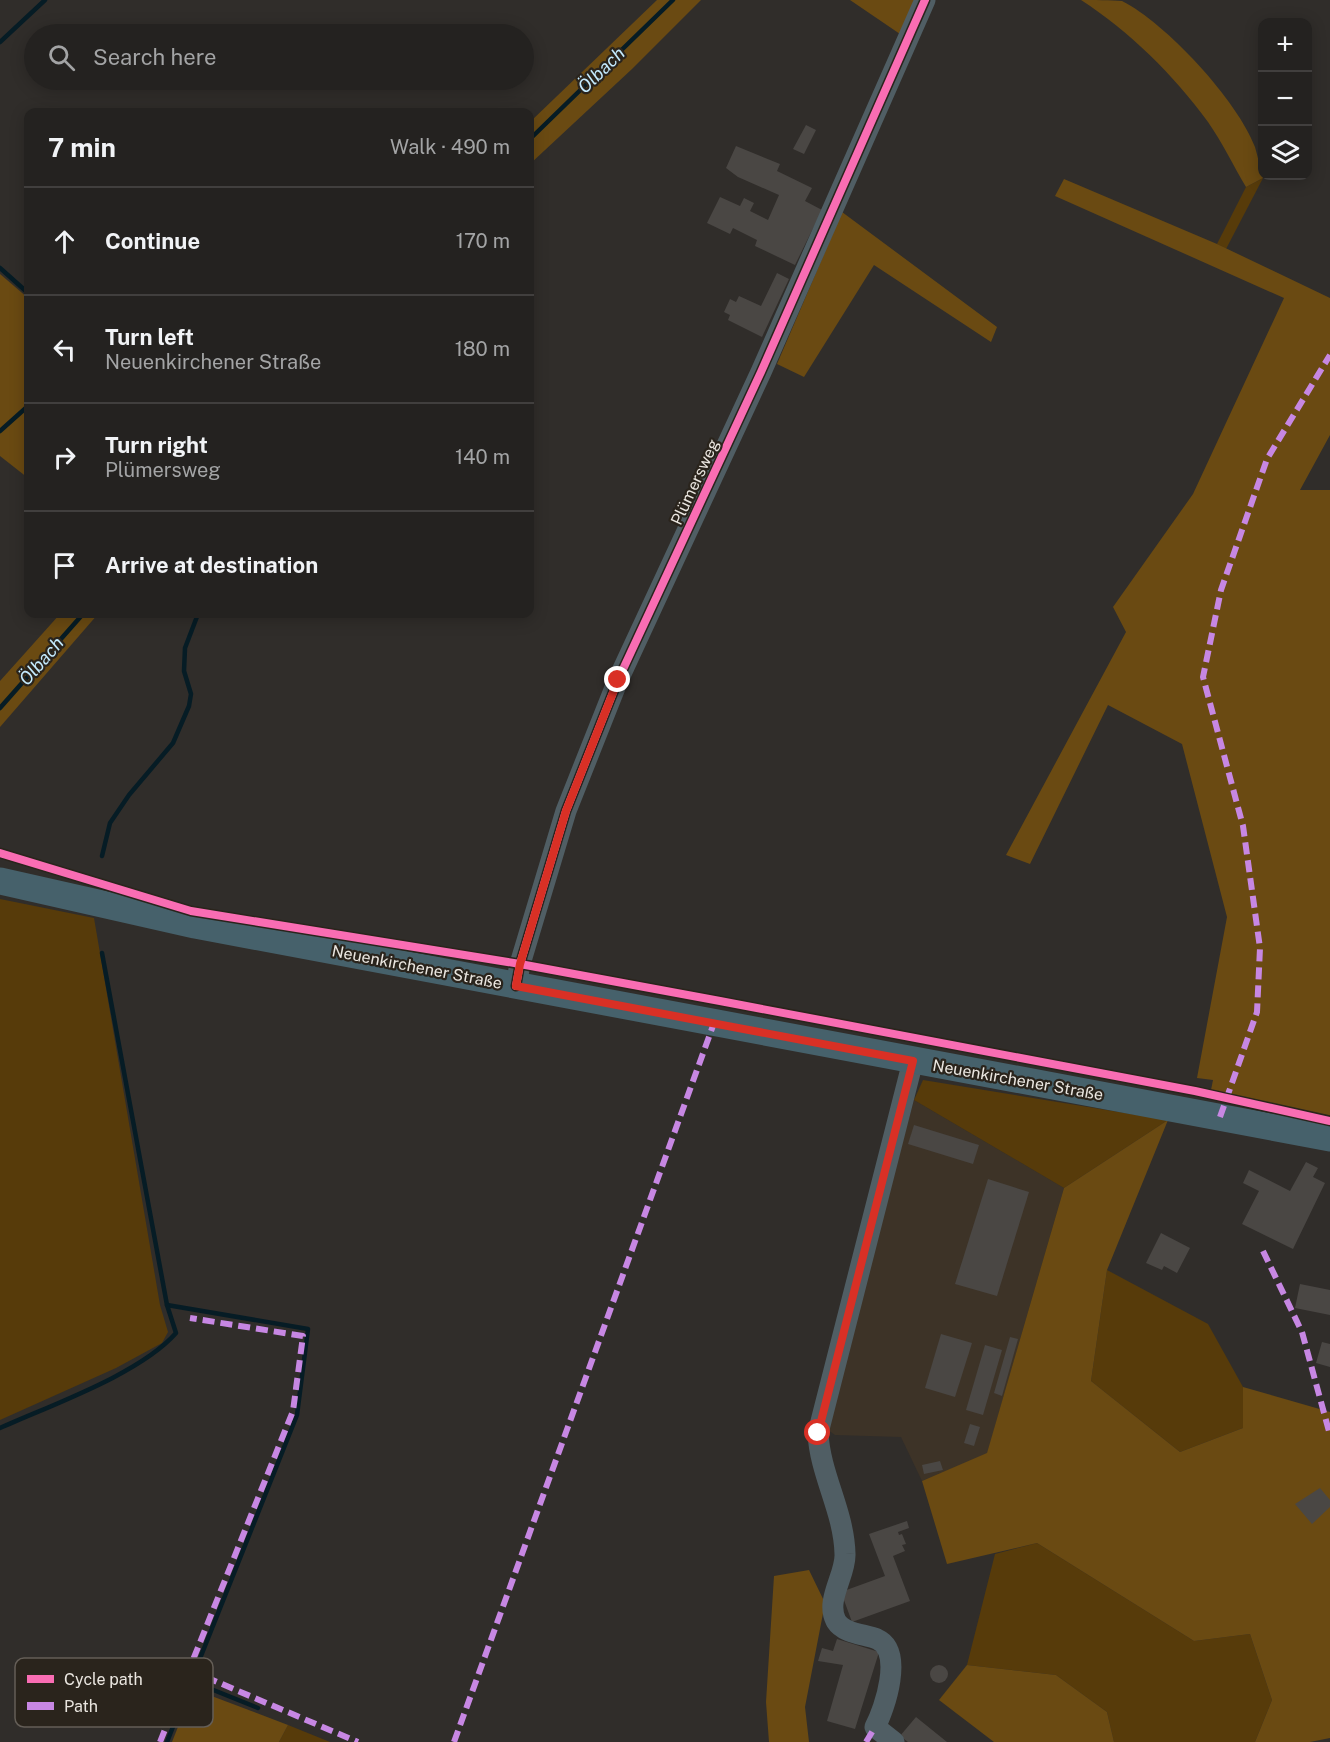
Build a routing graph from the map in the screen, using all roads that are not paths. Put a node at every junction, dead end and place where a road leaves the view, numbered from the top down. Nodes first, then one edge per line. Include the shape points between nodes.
1 (926, 0) edge
2 (0, 881) edge
3 (516, 986) junction
4 (913, 1061) junction
5 (1330, 1138) edge
6 (894, 1742) edge

1 - 3 street, Plümersweg via 761,372 618,680 566,811
2 - 3 main road, Neuenkirchener Straße via 195,925
3 - 4 main road, Neuenkirchener Straße
4 - 5 main road, Neuenkirchener Straße
4 - 6 street via 818,1433 819,1457 840,1516 845,1556 832,1606 837,1621 845,1629 880,1640 890,1650 892,1666 883,1712 875,1727

